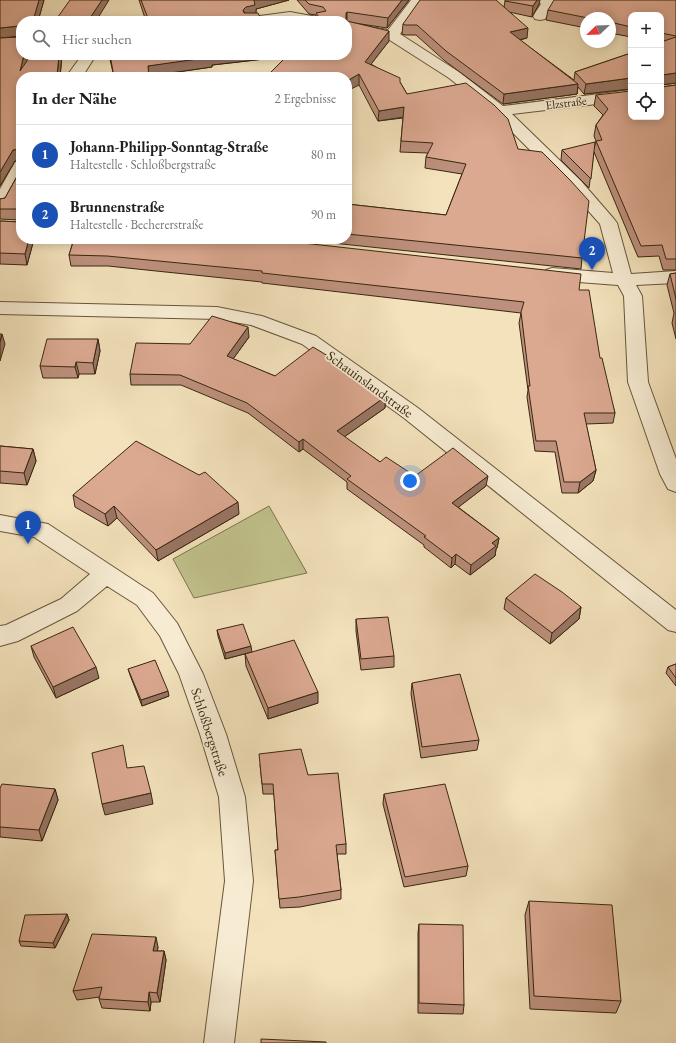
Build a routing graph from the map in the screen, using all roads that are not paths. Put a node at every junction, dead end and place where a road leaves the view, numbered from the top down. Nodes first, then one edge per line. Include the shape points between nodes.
1 (418, 0) edge
2 (543, 0) edge
3 (540, 16) dead end
4 (352, 28) edge
5 (392, 36) junction
6 (86, 60) edge
7 (77, 72) edge
8 (628, 95) edge
9 (500, 111) junction
10 (16, 175) edge
11 (0, 204) edge
12 (532, 272) edge
13 (676, 277) edge
14 (624, 280) junction
15 (0, 308) edge
16 (676, 484) edge
17 (0, 524) edge
18 (107, 573) junction
19 (676, 624) edge
20 (0, 636) edge
21 (219, 1043) edge

1 - 5 street
2 - 3 street via 549,3
4 - 5 street
5 - 9 street via 454,75
6 - 7 street
8 - 9 street, Elzstraße
9 - 14 street via 575,185 608,223
10 - 11 street
12 - 14 street
13 - 14 street
14 - 16 street via 633,296 638,382
15 - 19 street, Schauinslandstraße via 217,313 255,320 309,340 411,413
17 - 18 street, Schloßbergstraße via 40,530
18 - 20 street via 69,605 10,634
18 - 21 street, Schloßbergstraße via 145,599 169,630 191,674 213,734 232,798 239,881

